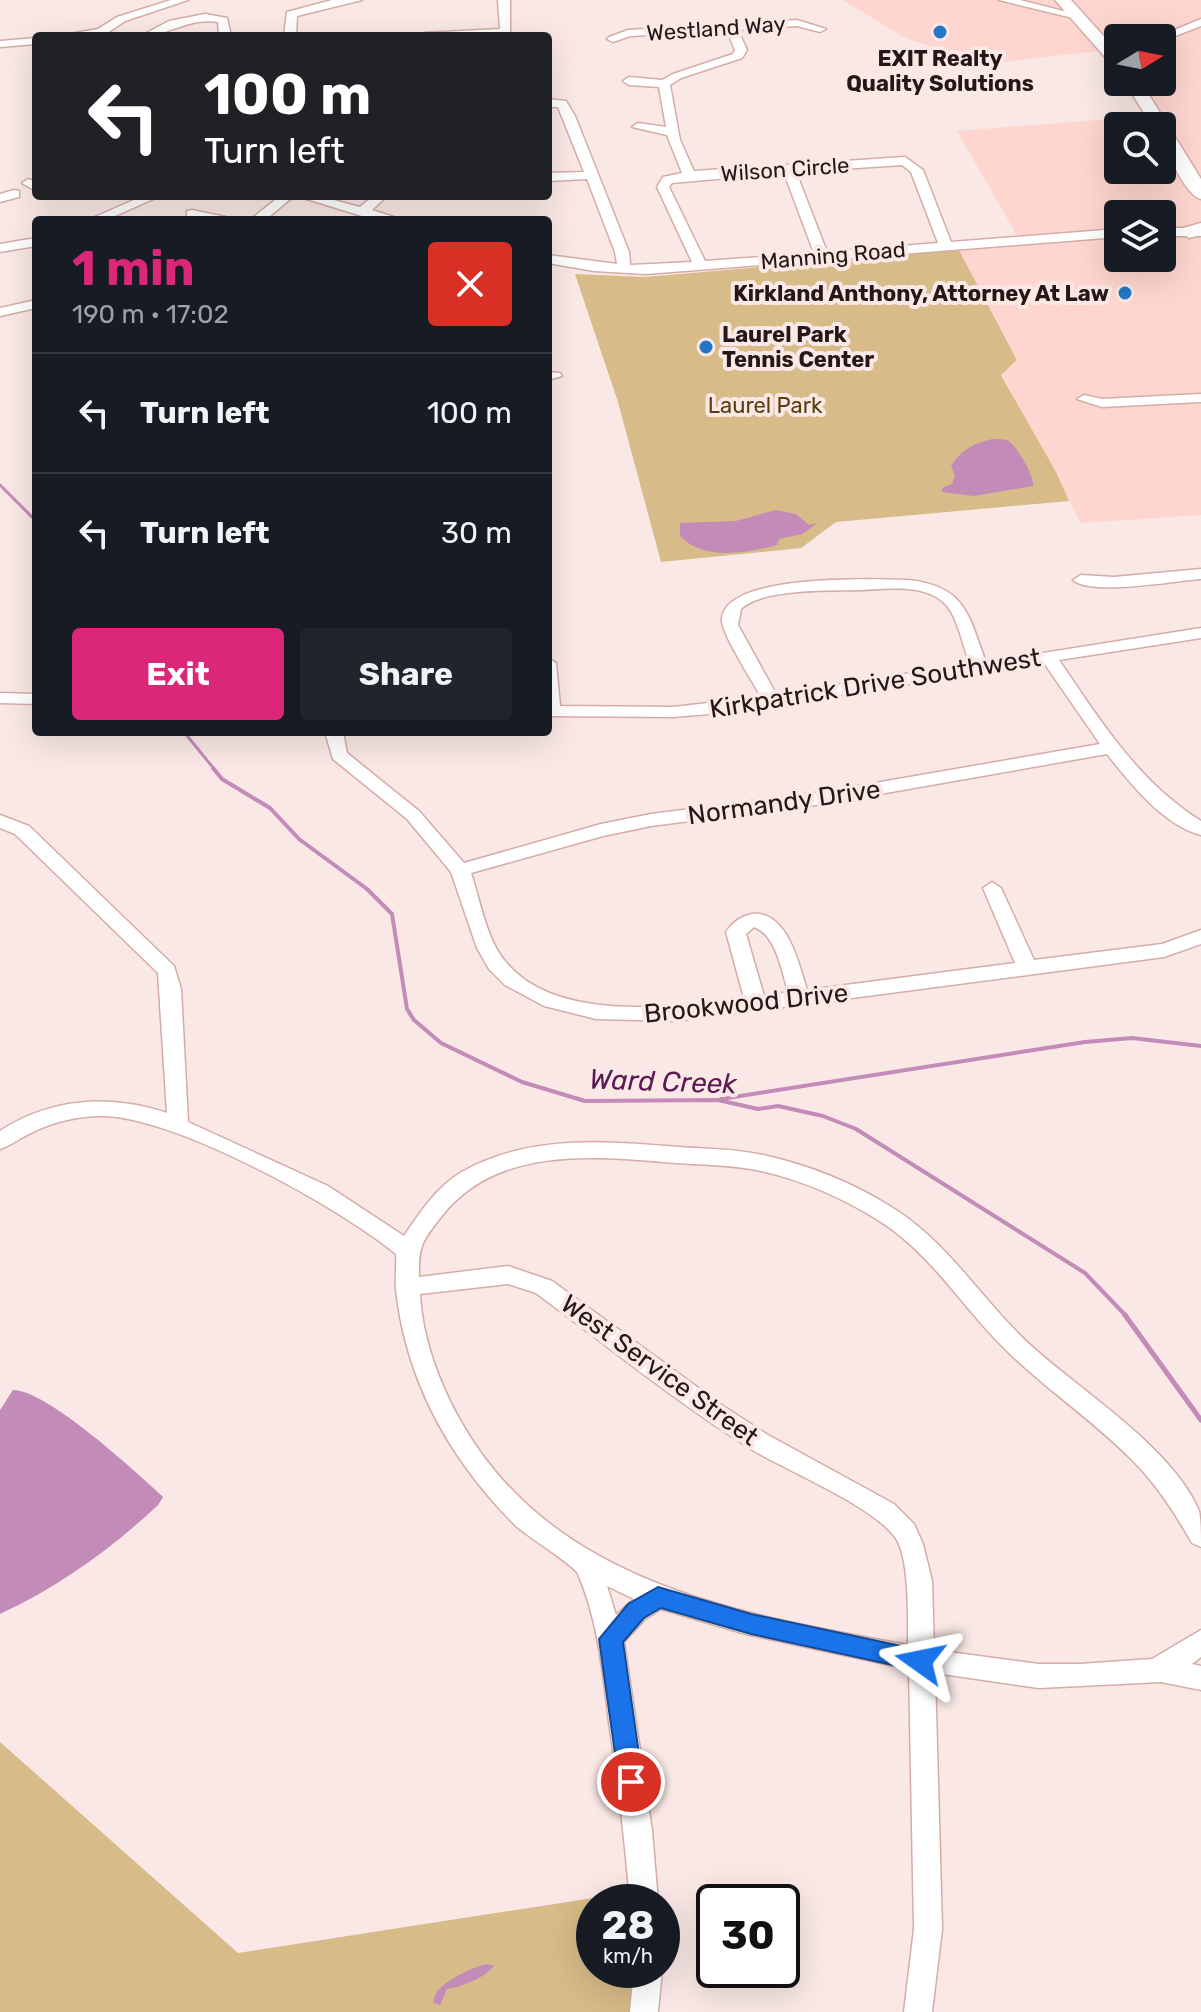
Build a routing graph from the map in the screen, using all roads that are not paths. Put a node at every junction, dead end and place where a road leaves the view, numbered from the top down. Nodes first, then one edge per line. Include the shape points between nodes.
1 (138, 0) edge
2 (182, 0) edge
3 (356, 0) edge
4 (504, 0) edge
5 (1005, 0) edge
6 (1054, 0) edge
7 (1063, 0) edge
8 (153, 5) edge
9 (1077, 16) junction
10 (180, 21) junction
11 (1201, 22) edge
12 (731, 27) junction
13 (820, 29) dead end
14 (100, 32) edge
15 (156, 32) edge
16 (181, 32) edge
17 (225, 32) edge
18 (290, 32) edge
19 (506, 32) edge
20 (1176, 32) edge
21 (613, 39) dead end
22 (32, 41) edge
23 (1104, 43) edge
24 (0, 44) edge
25 (629, 81) dead end
26 (664, 84) junction
27 (552, 103) edge
28 (638, 127) dead end
29 (673, 132) junction
30 (1176, 152) edge
31 (789, 169) junction
32 (591, 175) junction
33 (689, 175) junction
34 (552, 177) edge
35 (14, 194) dead end
36 (1201, 194) edge
37 (0, 198) edge
38 (116, 200) edge
39 (145, 200) edge
40 (283, 200) edge
41 (318, 200) edge
42 (376, 200) edge
43 (129, 207) junction
44 (362, 212) junction
45 (192, 214) dead end
46 (105, 216) edge
47 (201, 216) edge
48 (262, 216) edge
49 (379, 216) edge
50 (1176, 232) edge
51 (1198, 232) edge
52 (1104, 234) edge
53 (32, 243) edge
54 (945, 245) junction
55 (0, 248) edge
56 (822, 256) junction
57 (552, 260) edge
58 (700, 266) junction
59 (624, 270) junction
60 (32, 305) edge
61 (0, 312) edge
62 (1201, 398) edge
63 (1084, 399) dead end
64 (1201, 574) edge
65 (1081, 580) dead end
66 (1201, 633) edge
67 (1048, 657) junction
68 (980, 668) junction
69 (0, 698) edge
70 (32, 699) edge
71 (771, 700) junction
72 (552, 711) edge
73 (335, 736) edge
74 (1111, 748) junction
75 (0, 821) edge
76 (1201, 829) edge
77 (460, 870) junction
78 (992, 888) dead end
79 (1201, 937) edge
80 (1028, 969) junction
81 (800, 998) junction
82 (756, 1004) junction
83 (178, 1126) junction
84 (0, 1141) edge
85 (407, 1250) junction
86 (406, 1287) junction
87 (1201, 1536) edge
88 (587, 1564) junction
89 (658, 1597) junction
90 (611, 1639) junction
91 (1201, 1641) edge
92 (920, 1661) junction
93 (1160, 1668) junction
94 (1201, 1678) edge
95 (642, 1884) edge
96 (646, 1988) edge
97 (644, 2012) edge
98 (918, 2012) edge

1 - 8 street
2 - 8 street
3 - 18 street via 291,14
4 - 19 street
5 - 9 street
6 - 9 highway
7 - 9 highway
8 - 10 street
8 - 14 street
9 - 23 highway
10 - 15 street
10 - 16 street
10 - 17 street via 217,17 224,21
11 - 20 street
12 - 13 street, Westland Way via 797,23
12 - 21 street, Westland Way via 628,33
12 - 26 street via 741,50 738,56
22 - 24 street
25 - 26 street
26 - 29 street
27 - 32 street via 566,108
28 - 29 street
29 - 33 street
30 - 36 highway
31 - 33 street, Wilson Circle
31 - 54 street, Wilson Circle via 905,161 917,170
31 - 56 street
32 - 34 street
32 - 59 street via 622,252
33 - 58 street, Wilson Circle via 663,184
35 - 37 street
38 - 43 street
39 - 43 street
40 - 48 street
41 - 44 street
42 - 44 street
43 - 46 street
44 - 49 street
45 - 47 street
50 - 51 street
52 - 54 street, Manning Road
53 - 55 street
54 - 56 street, Manning Road
56 - 58 street, Manning Road
57 - 59 street, Manning Road
58 - 59 street, Manning Road
60 - 61 street
62 - 63 street via 1102,403
64 - 65 street
66 - 67 street, Kirkpatrick Drive Southwest
67 - 68 street, Kirkpatrick Drive Southwest
67 - 74 street
68 - 71 street, Kirkpatrick Drive Southwest
68 - 71 street via 956,605 929,588 764,592 736,604 729,616
69 - 70 street
71 - 72 street, Kirkpatrick Drive Southwest via 673,712
73 - 77 street, Brookwood Drive via 339,755 413,815
74 - 76 street via 1150,794
74 - 77 street, Normandy Drive via 823,798 651,820
75 - 83 street via 22,830 167,971
77 - 82 street, Brookwood Drive via 496,964 530,992 596,1012 646,1016
78 - 80 street
79 - 80 street, Brookwood Drive via 1164,950
80 - 81 street, Brookwood Drive
81 - 82 street, Brookwood Drive
81 - 82 street via 777,932 752,922 736,932
83 - 84 street via 132,1111 87,1109 46,1118
83 - 85 street via 341,1200
85 - 86 street
85 - 87 street via 433,1210 466,1179 515,1158 553,1150 732,1159 820,1181 902,1225 930,1248 1023,1352 1136,1446 1175,1491
86 - 88 street via 418,1354 461,1448 525,1521
86 - 92 street, West Service Street via 508,1275 535,1283 715,1413 879,1506 905,1531 916,1560
88 - 89 street
88 - 90 street
89 - 90 street via 636,1611
89 - 92 street via 751,1624
90 - 95 street
91 - 93 street
92 - 93 street via 1068,1678
92 - 98 street, West Service Street via 928,1929
93 - 94 street
96 - 97 street

